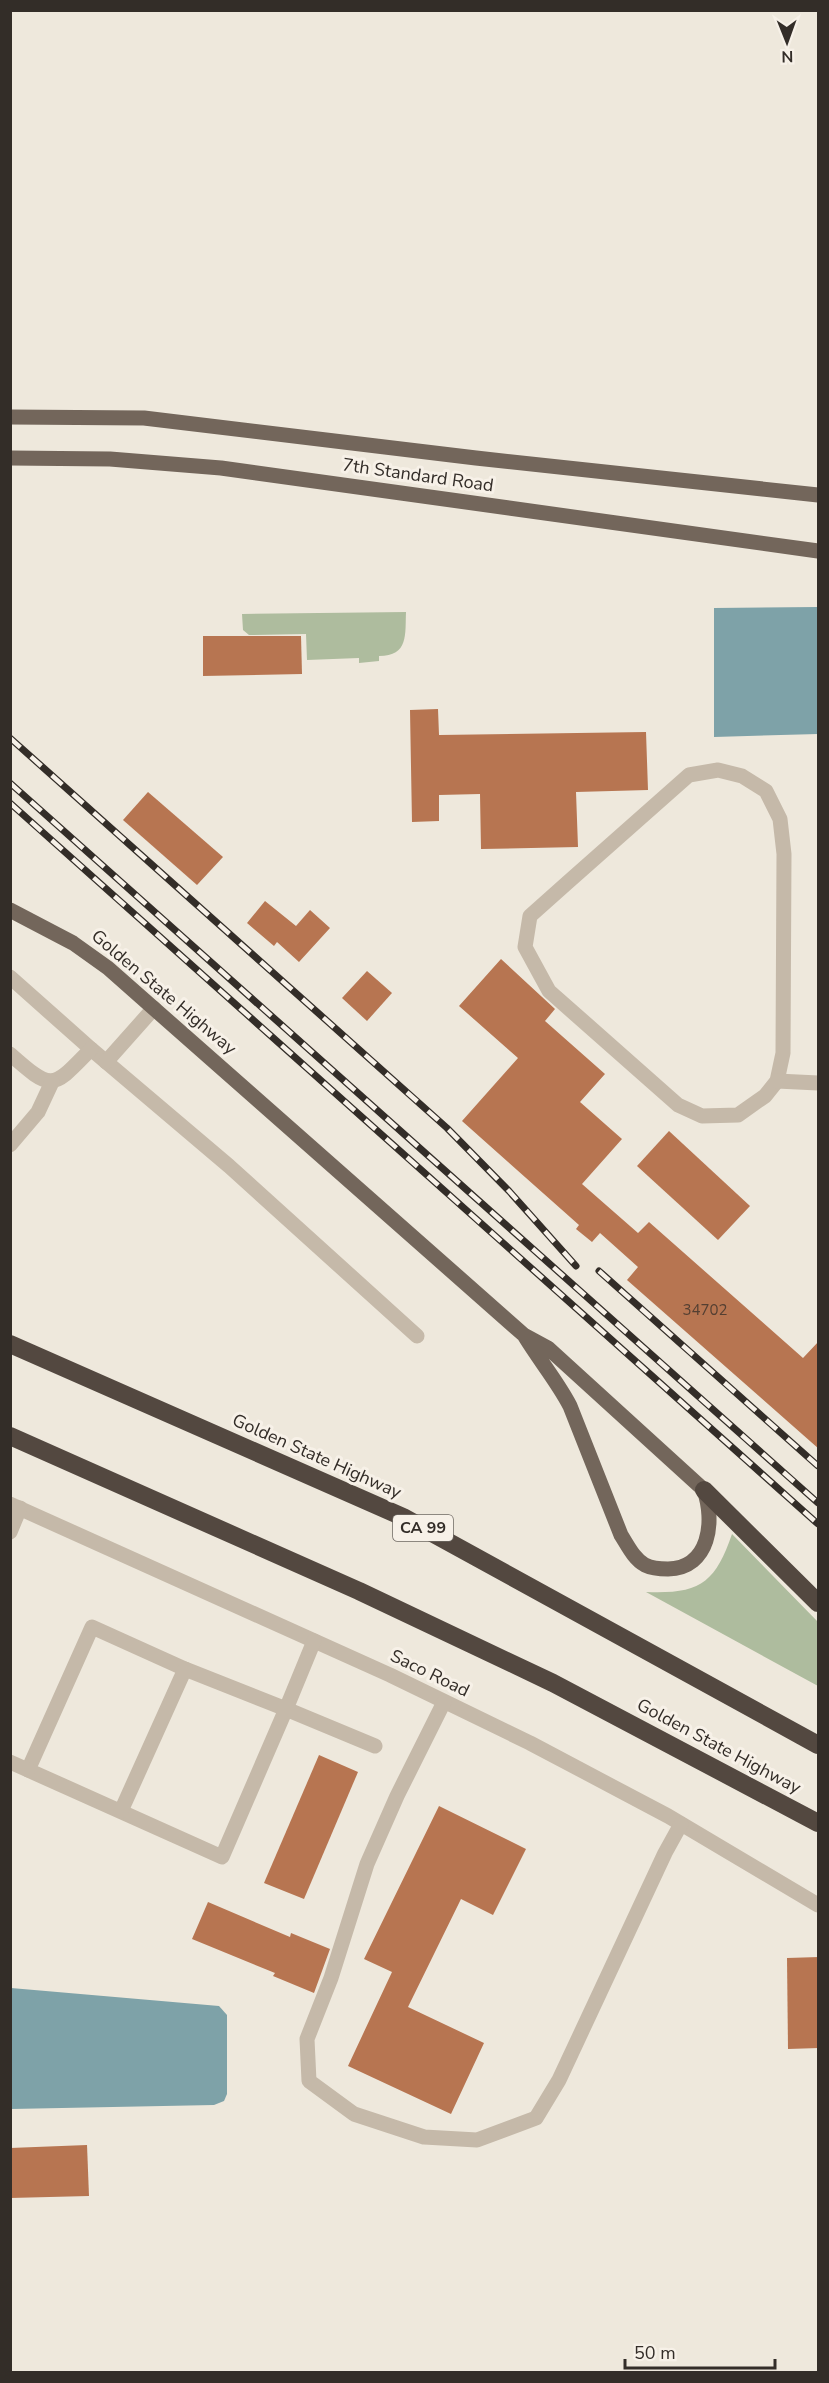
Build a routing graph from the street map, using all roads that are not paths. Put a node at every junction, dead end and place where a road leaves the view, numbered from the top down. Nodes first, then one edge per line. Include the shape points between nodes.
1 (10, 417) edge
2 (10, 458) edge
3 (819, 495) edge
4 (819, 551) edge
5 (10, 910) edge
6 (10, 977) edge
7 (154, 1008) junction
8 (91, 1049) junction
9 (10, 1054) edge
10 (106, 1062) junction
11 (777, 1081) junction
12 (52, 1082) junction
13 (819, 1083) edge
14 (10, 1145) edge
15 (525, 1335) junction
16 (417, 1336) dead end
17 (10, 1344) edge
18 (10, 1436) edge
19 (704, 1490) junction
20 (15, 1506) edge
21 (10, 1532) edge
22 (819, 1603) edge
23 (314, 1641) junction
24 (185, 1668) junction
25 (444, 1702) junction
26 (286, 1709) junction
27 (819, 1745) edge
28 (375, 1746) dead end
29 (10, 1762) edge
30 (28, 1770) junction
31 (121, 1811) junction
32 (819, 1822) edge
33 (681, 1824) junction
34 (819, 1905) edge

1 - 3 main road, 7th Standard Road via 144,418
2 - 4 main road, 7th Standard Road via 110,459 221,468
5 - 7 main road, Golden State Highway via 73,943
6 - 8 street
7 - 10 street
7 - 15 main road, Golden State Highway
8 - 10 street
8 - 12 street via 64,1076
9 - 12 street via 39,1079
10 - 16 street via 229,1166
11 - 11 street via 765,1096 738,1115 702,1116 678,1105 549,991 525,947 530,916 689,775 718,770 742,776 765,791 780,819 784,854 783,1053
11 - 13 street
12 - 14 street via 38,1112
15 - 19 main road, Golden State Highway via 548,1348
15 - 19 main road, Golden State Highway via 570,1406 621,1535 645,1565 676,1569 701,1553 710,1516
17 - 27 highway, Golden State Highway / CA 99 via 403,1517
18 - 32 highway, Golden State Highway via 359,1591 542,1678
19 - 22 highway
20 - 21 street
20 - 23 street, Saco Road
23 - 25 street, Saco Road
23 - 26 street
24 - 26 street
24 - 30 street via 92,1627
24 - 31 street
25 - 33 street, Saco Road
25 - 33 street via 366,1864 331,1978 307,2039 309,2081 354,2114 424,2137 477,2140 536,2118 559,2080
26 - 28 street
26 - 31 street via 222,1857
29 - 30 street
30 - 31 street
33 - 34 street, Saco Road

